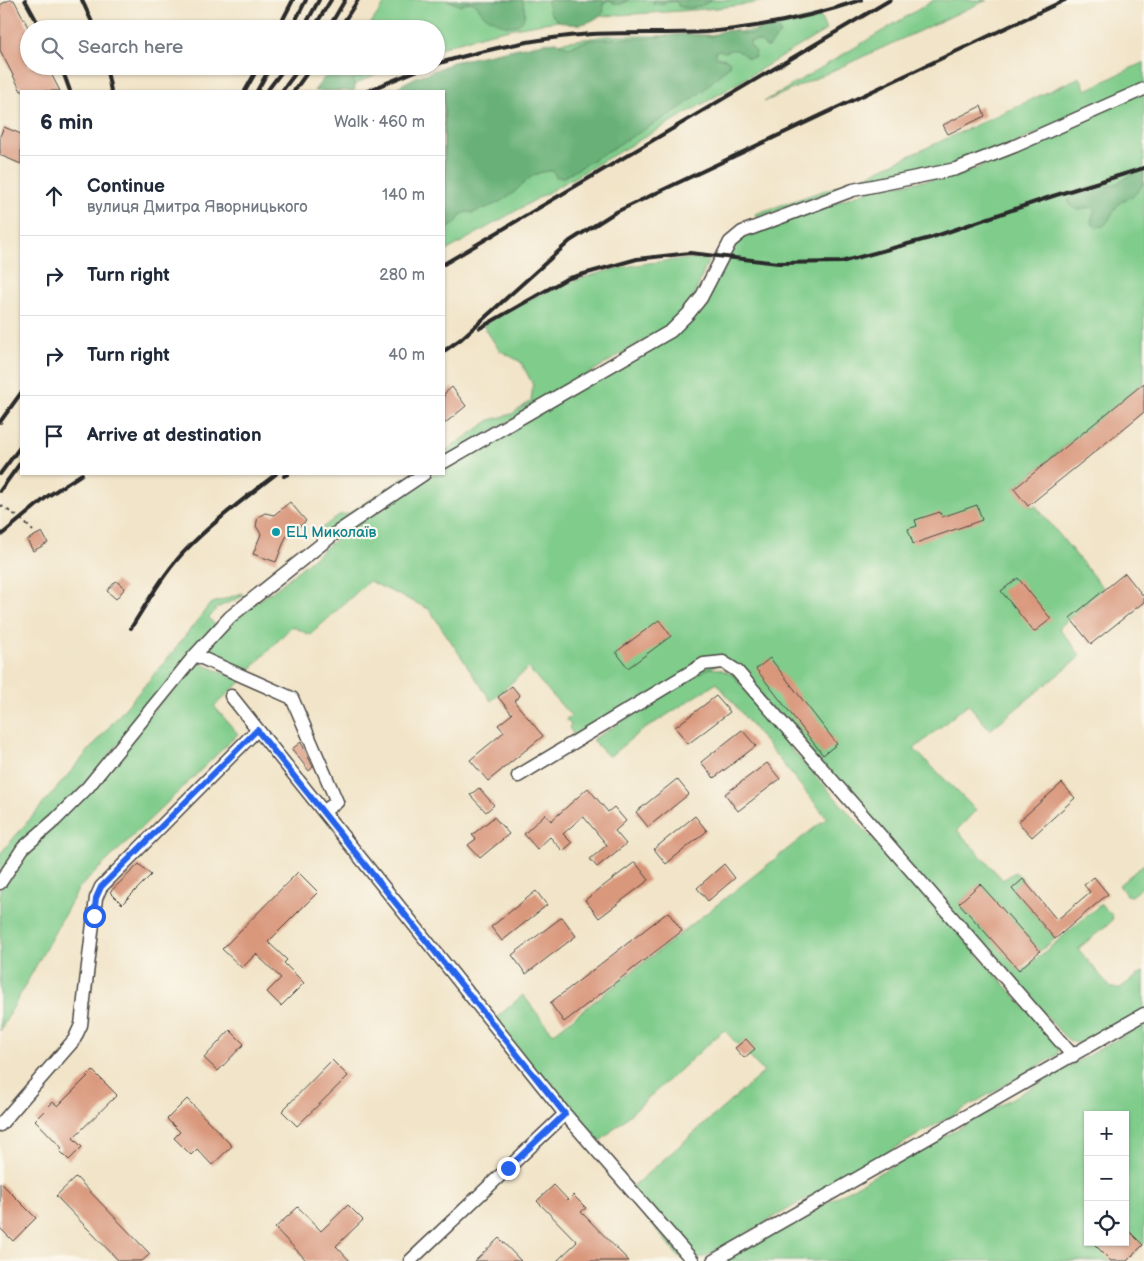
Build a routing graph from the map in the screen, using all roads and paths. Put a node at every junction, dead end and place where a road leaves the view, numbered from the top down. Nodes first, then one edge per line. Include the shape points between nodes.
1 (1144, 88) edge
2 (445, 461) edge
3 (423, 475) edge
4 (0, 505) edge
5 (33, 531) dead end
6 (195, 655) junction
7 (231, 696) dead end
8 (257, 730) junction
9 (518, 776) dead end
10 (324, 811) junction
11 (0, 883) edge
12 (1144, 1014) edge
13 (1073, 1056) junction
14 (565, 1114) junction
15 (0, 1125) edge
16 (410, 1261) edge
17 (693, 1261) edge
18 (713, 1261) edge

1 - 2 street via 956,169 852,190 742,232 730,242 701,298 671,331
3 - 6 street via 333,535 230,617
4 - 5 path
6 - 10 street via 292,698 338,802
6 - 11 street via 88,787 23,848
7 - 8 street
8 - 10 street
8 - 15 street via 101,887 96,898 78,1033
9 - 13 street via 704,664 723,662 737,672
10 - 14 street
12 - 13 street
13 - 18 street
14 - 16 street
14 - 17 street

